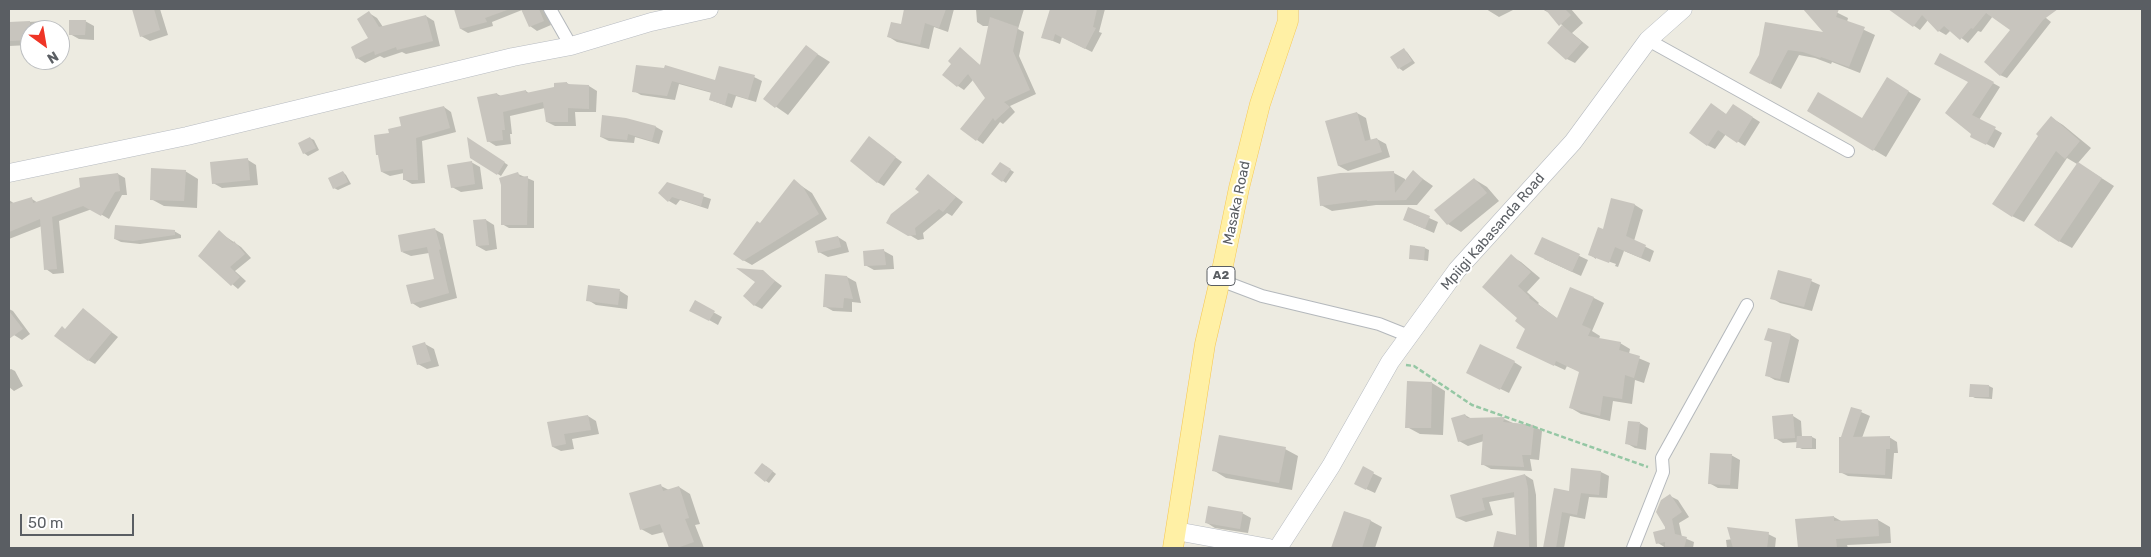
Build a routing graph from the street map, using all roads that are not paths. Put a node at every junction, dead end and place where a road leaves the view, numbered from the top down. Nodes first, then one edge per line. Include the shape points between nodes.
1 (550, 9) edge
2 (709, 9) edge
3 (1288, 9) edge
4 (1683, 9) edge
5 (1648, 40) junction
6 (571, 46) junction
7 (1848, 151) dead end
8 (9, 173) edge
9 (1220, 280) junction
10 (1747, 305) dead end
11 (1409, 336) junction
12 (1174, 540) edge
13 (1269, 548) edge
14 (1278, 548) edge
15 (1633, 548) edge

1 - 6 street
2 - 6 main road
3 - 9 main road, Masaka Road / A2 via 1288,21 1260,104 1238,188
4 - 5 main road, Mpiigi Kabasanda Road
5 - 7 street
5 - 11 main road, Mpiigi Kabasanda Road via 1573,142 1457,270
6 - 8 main road via 187,136
9 - 11 street via 1262,296 1379,324
9 - 12 main road, Masaka Road / A2 via 1204,344
10 - 15 street via 1662,458 1663,472
11 - 14 main road, Mpiigi Kabasanda Road
12 - 13 main road

